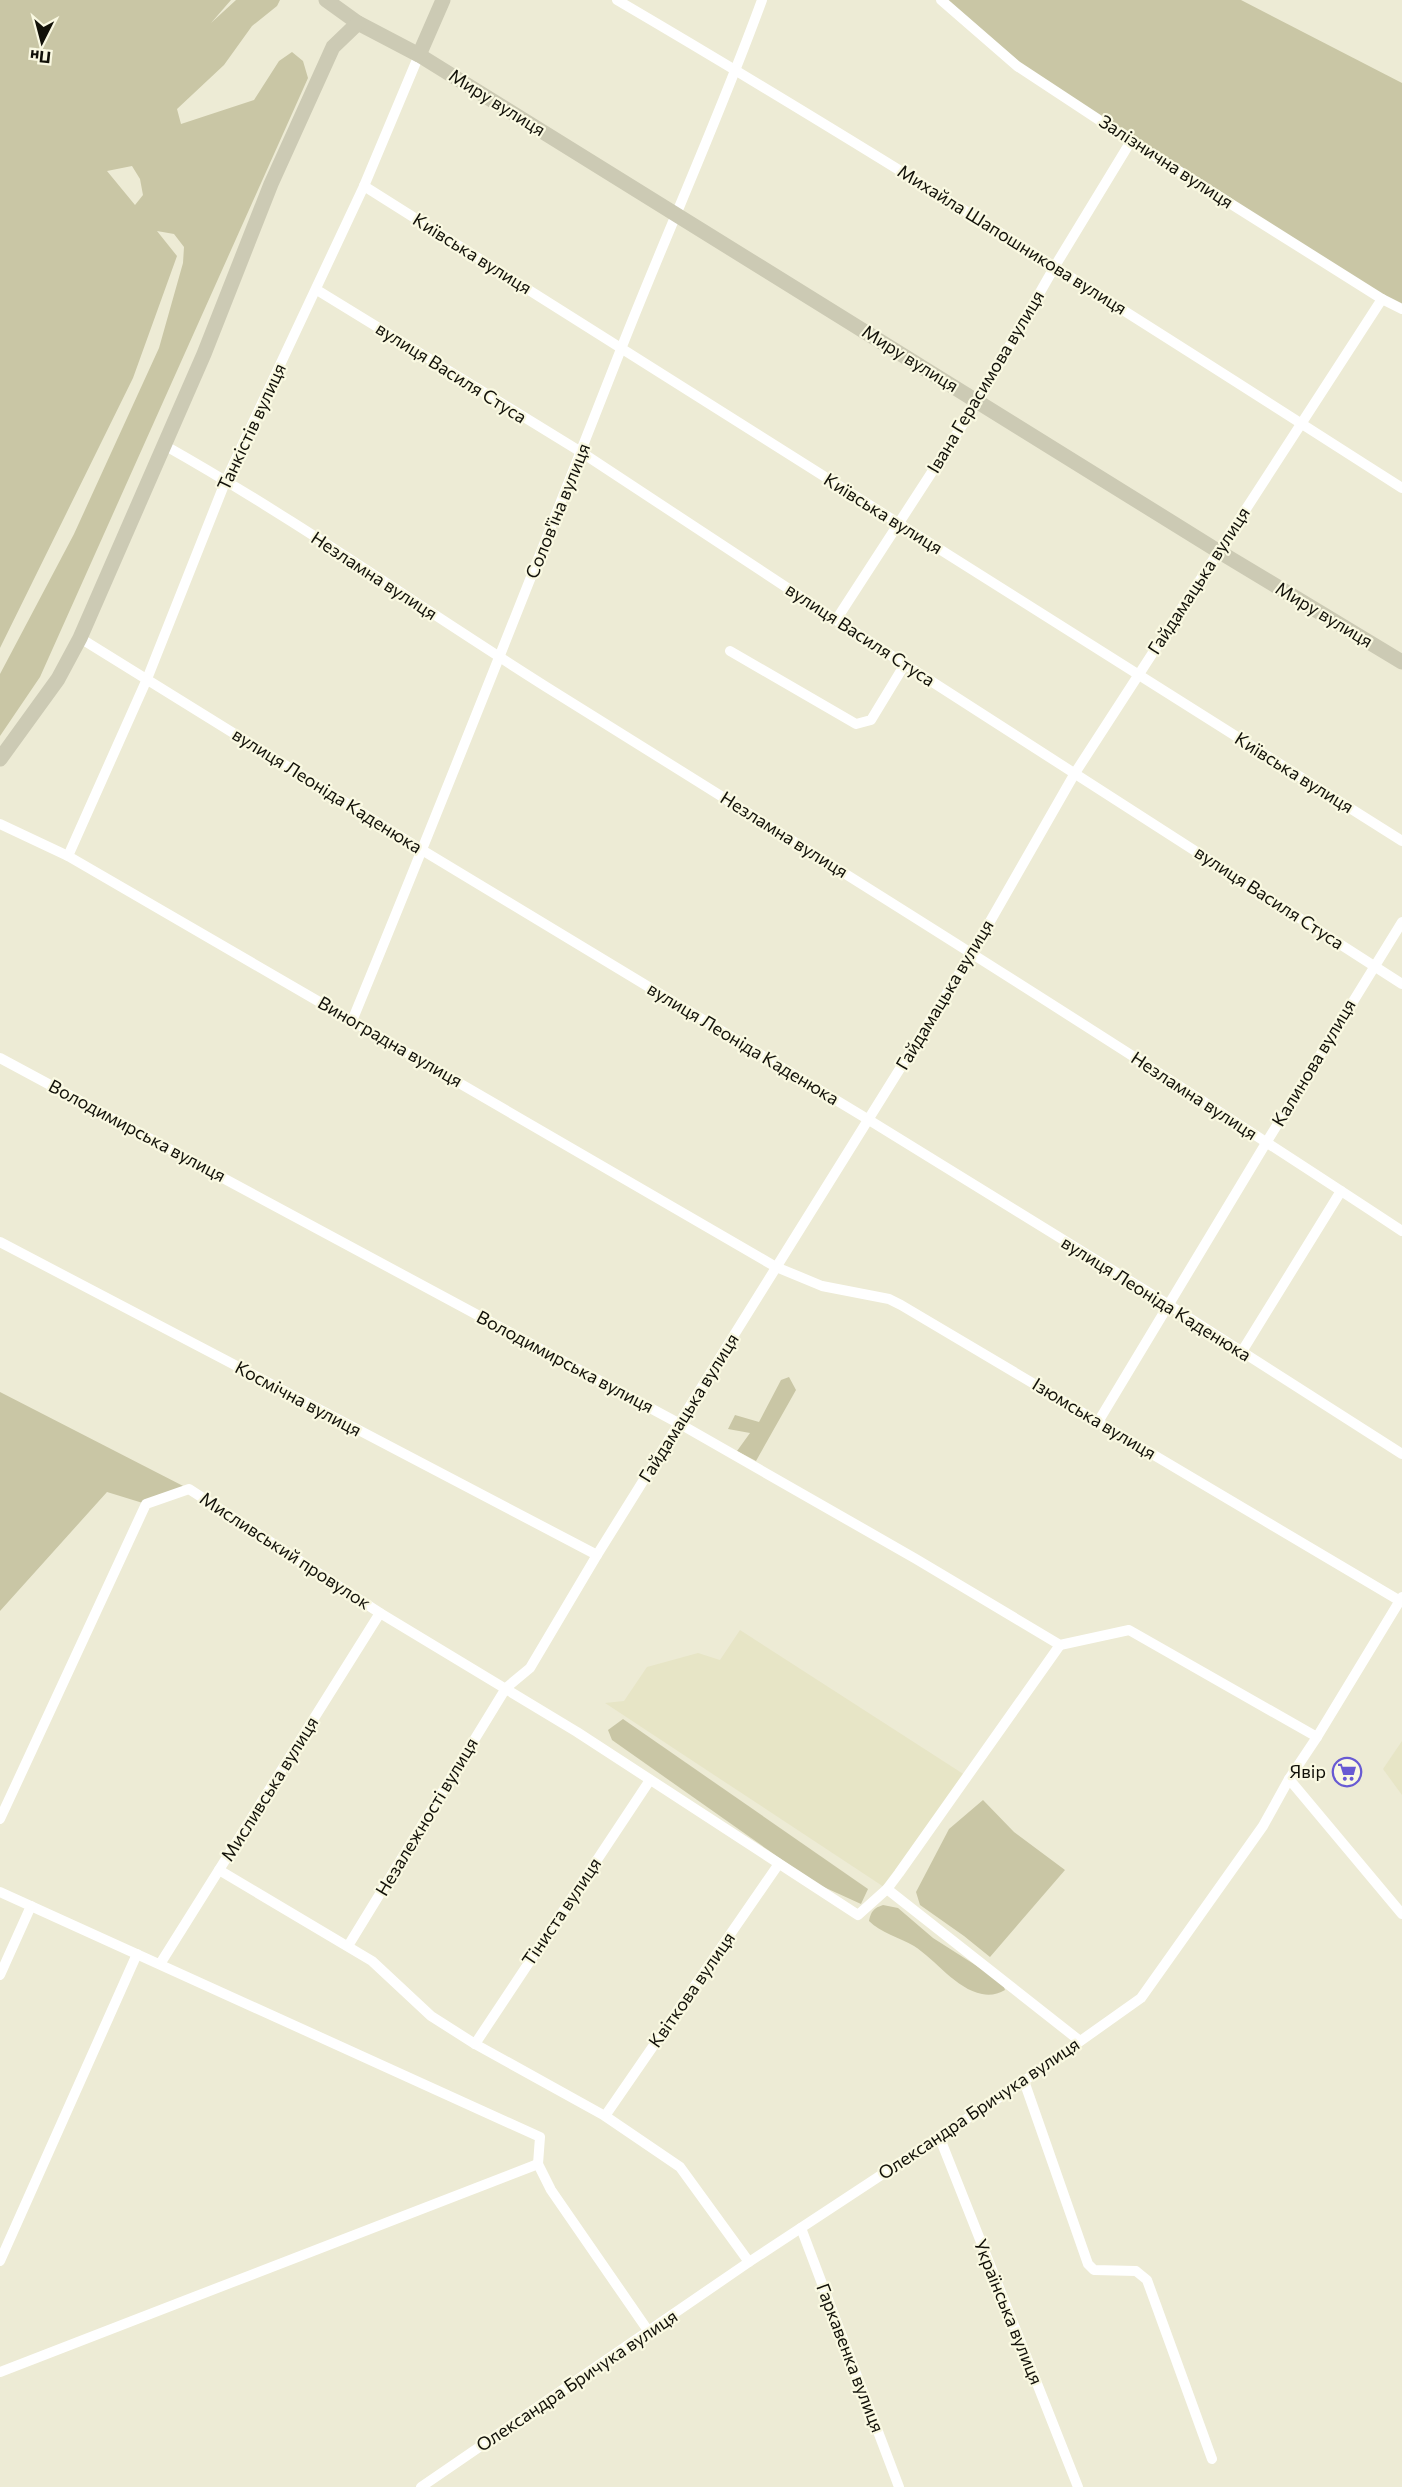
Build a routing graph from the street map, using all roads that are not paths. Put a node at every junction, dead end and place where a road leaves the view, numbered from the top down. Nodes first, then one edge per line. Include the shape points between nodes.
1 (326, 0) edge
2 (443, 0) edge
3 (617, 0) edge
4 (762, 0) edge
5 (941, 0) edge
6 (358, 23) junction
7 (419, 55) junction
8 (736, 70) junction
9 (1131, 141) junction
10 (364, 186) junction
11 (676, 214) junction
12 (1055, 266) junction
13 (316, 290) junction
14 (1382, 299) junction
15 (1402, 309) edge
16 (622, 347) junction
17 (978, 401) junction
18 (1302, 424) junction
19 (164, 445) junction
20 (581, 452) junction
21 (226, 480) junction
22 (1402, 488) edge
23 (898, 524) junction
24 (1218, 551) junction
25 (836, 620) junction
26 (80, 638) junction
27 (730, 651) dead end
28 (500, 657) junction
29 (1402, 662) edge
30 (905, 664) junction
31 (1137, 675) junction
32 (147, 679) junction
33 (0, 759) edge
34 (1074, 773) junction
35 (0, 825) edge
36 (1402, 841) edge
37 (422, 850) junction
38 (68, 856) junction
39 (1402, 922) edge
40 (972, 952) junction
41 (1374, 966) junction
42 (1402, 984) edge
43 (352, 1021) junction
44 (0, 1058) edge
45 (869, 1120) junction
46 (1266, 1143) junction
47 (1341, 1191) junction
48 (1402, 1231) edge
49 (0, 1242) edge
50 (776, 1267) junction
51 (1169, 1305) junction
52 (1241, 1353) junction
53 (1098, 1422) junction
54 (680, 1424) junction
55 (1402, 1454) edge
56 (597, 1555) junction
57 (1401, 1599) edge
58 (380, 1613) junction
59 (1060, 1645) junction
60 (506, 1688) junction
61 (1317, 1737) junction
62 (1289, 1779) junction
63 (650, 1780) junction
64 (0, 1819) edge
65 (778, 1865) junction
66 (219, 1870) junction
67 (887, 1889) junction
68 (0, 1892) edge
69 (31, 1906) junction
70 (1402, 1914) edge
71 (348, 1946) junction
72 (137, 1954) junction
73 (160, 1964) junction
74 (0, 1975) edge
75 (1080, 2042) junction
76 (475, 2044) junction
77 (1024, 2081) junction
78 (605, 2116) junction
79 (939, 2136) junction
80 (538, 2164) junction
81 (801, 2228) junction
82 (0, 2261) edge
83 (749, 2262) junction
84 (650, 2332) junction
85 (0, 2372) edge
86 (1212, 2458) dead end
87 (421, 2487) edge
88 (899, 2487) edge
89 (1078, 2487) edge

1 - 6 main road, Миру вулиця
2 - 7 main road, Танкістів вулиця
3 - 8 street, Михайла Шапошникова вулиця
4 - 8 street, Солов'їна вулиця
5 - 9 street, Залізнична вулиця via 1017,66
6 - 7 main road, Миру вулиця
6 - 19 main road via 333,47 271,184
7 - 10 street, Танкістів вулиця
7 - 11 main road, Миру вулиця
8 - 11 street, Солов'їна вулиця
8 - 12 street, Михайла Шапошникова вулиця
9 - 12 street, Івана Герасимова вулиця
9 - 14 street, Залізнична вулиця
10 - 13 street, Танкістів вулиця
10 - 16 street, Київська вулиця
11 - 16 street, Солов'їна вулиця
11 - 17 main road, Миру вулиця
12 - 17 street, Івана Герасимова вулиця
12 - 18 street, Михайла Шапошникова вулиця
13 - 20 street, вулиця Василя Стуса
13 - 21 street, Танкістів вулиця
14 - 15 street, Залізнична вулиця
14 - 18 street, Гайдамацька вулиця
16 - 20 street, Солов'їна вулиця
16 - 23 street, Київська вулиця
17 - 23 street, Івана Герасимова вулиця
17 - 24 main road, Миру вулиця
18 - 22 street, Михайла Шапошникова вулиця
18 - 24 street, Гайдамацька вулиця
19 - 21 street, Незламна вулиця
19 - 26 main road
20 - 25 street, вулиця Василя Стуса
20 - 28 street, Солов'їна вулиця
21 - 28 street, Незламна вулиця
21 - 32 street, Танкістів вулиця
23 - 25 street, Івана Герасимова вулиця
23 - 31 street, Київська вулиця
24 - 29 main road, Миру вулиця
24 - 31 street, Гайдамацька вулиця
25 - 30 street, вулиця Василя Стуса
26 - 32 street, вулиця Леоніда Каденюка
26 - 33 main road via 58,679
27 - 30 street via 856,724 871,720
28 - 37 street, Солов'їна вулиця
28 - 40 street, Незламна вулиця
30 - 34 street, вулиця Василя Стуса
31 - 34 street, Гайдамацька вулиця
31 - 36 street, Київська вулиця
32 - 37 street, вулиця Леоніда Каденюка
32 - 38 street, Танкістів вулиця
34 - 40 street, Гайдамацька вулиця
34 - 41 street, вулиця Василя Стуса
35 - 38 street, Виноградна вулиця
37 - 43 street, Солов'їна вулиця
37 - 45 street, вулиця Леоніда Каденюка
38 - 43 street, Виноградна вулиця
39 - 41 street, Калинова вулиця
40 - 45 street, Гайдамацька вулиця
40 - 46 street, Незламна вулиця
41 - 42 street, вулиця Василя Стуса
41 - 46 street, Калинова вулиця
43 - 50 street, Виноградна вулиця
44 - 54 street, Володимирська вулиця
45 - 50 street, Гайдамацька вулиця
45 - 51 street, вулиця Леоніда Каденюка
46 - 47 street, Незламна вулиця
46 - 51 street, Калинова вулиця
47 - 48 street, Незламна вулиця
47 - 52 street
49 - 56 street, Космічна вулиця
50 - 53 street, Ізюмська вулиця via 822,1286 889,1299
50 - 54 street, Гайдамацька вулиця
51 - 52 street, вулиця Леоніда Каденюка
51 - 53 street, Калинова вулиця
52 - 55 street, вулиця Леоніда Каденюка
53 - 57 street, Ізюмська вулиця
54 - 56 street, Гайдамацька вулиця
54 - 59 street, Володимирська вулиця
56 - 60 street, Гайдамацька вулиця via 530,1668
57 - 61 street, Олександра Бричука вулиця
58 - 60 street, Мисливський провулок
58 - 64 street, Мисливський провулок via 189,1489 146,1504
58 - 66 street, Мисливська вулиця
59 - 61 street via 1129,1630
59 - 67 street
60 - 63 street, Мисливський провулок
60 - 71 street, Незалежності вулиця
61 - 62 street, Олександра Бричука вулиця
62 - 70 street
62 - 75 street, Олександра Бричука вулиця via 1263,1826 1141,1998
63 - 65 street, Мисливський провулок
63 - 76 street, Тіниста вулиця
65 - 67 street, Мисливський провулок via 858,1915
65 - 78 street, Квіткова вулиця
66 - 71 street
66 - 73 street, Мисливська вулиця
67 - 75 street
68 - 69 street
69 - 72 street
69 - 74 street
71 - 76 street via 372,1961 431,2016
72 - 73 street
72 - 82 street
73 - 80 street via 540,2137
75 - 77 street, Олександра Бричука вулиця
76 - 78 street
77 - 79 street, Олександра Бричука вулиця
77 - 86 street via 1088,2264 1094,2270 1136,2271 1147,2280
78 - 83 street via 680,2167
79 - 81 street, Олександра Бричука вулиця
79 - 89 street, Українська вулиця
80 - 84 street via 551,2190
80 - 85 street
81 - 83 street, Олександра Бричука вулиця
81 - 88 street, Гаркавенка вулиця
83 - 84 street, Олександра Бричука вулиця
84 - 87 street, Олександра Бричука вулиця

